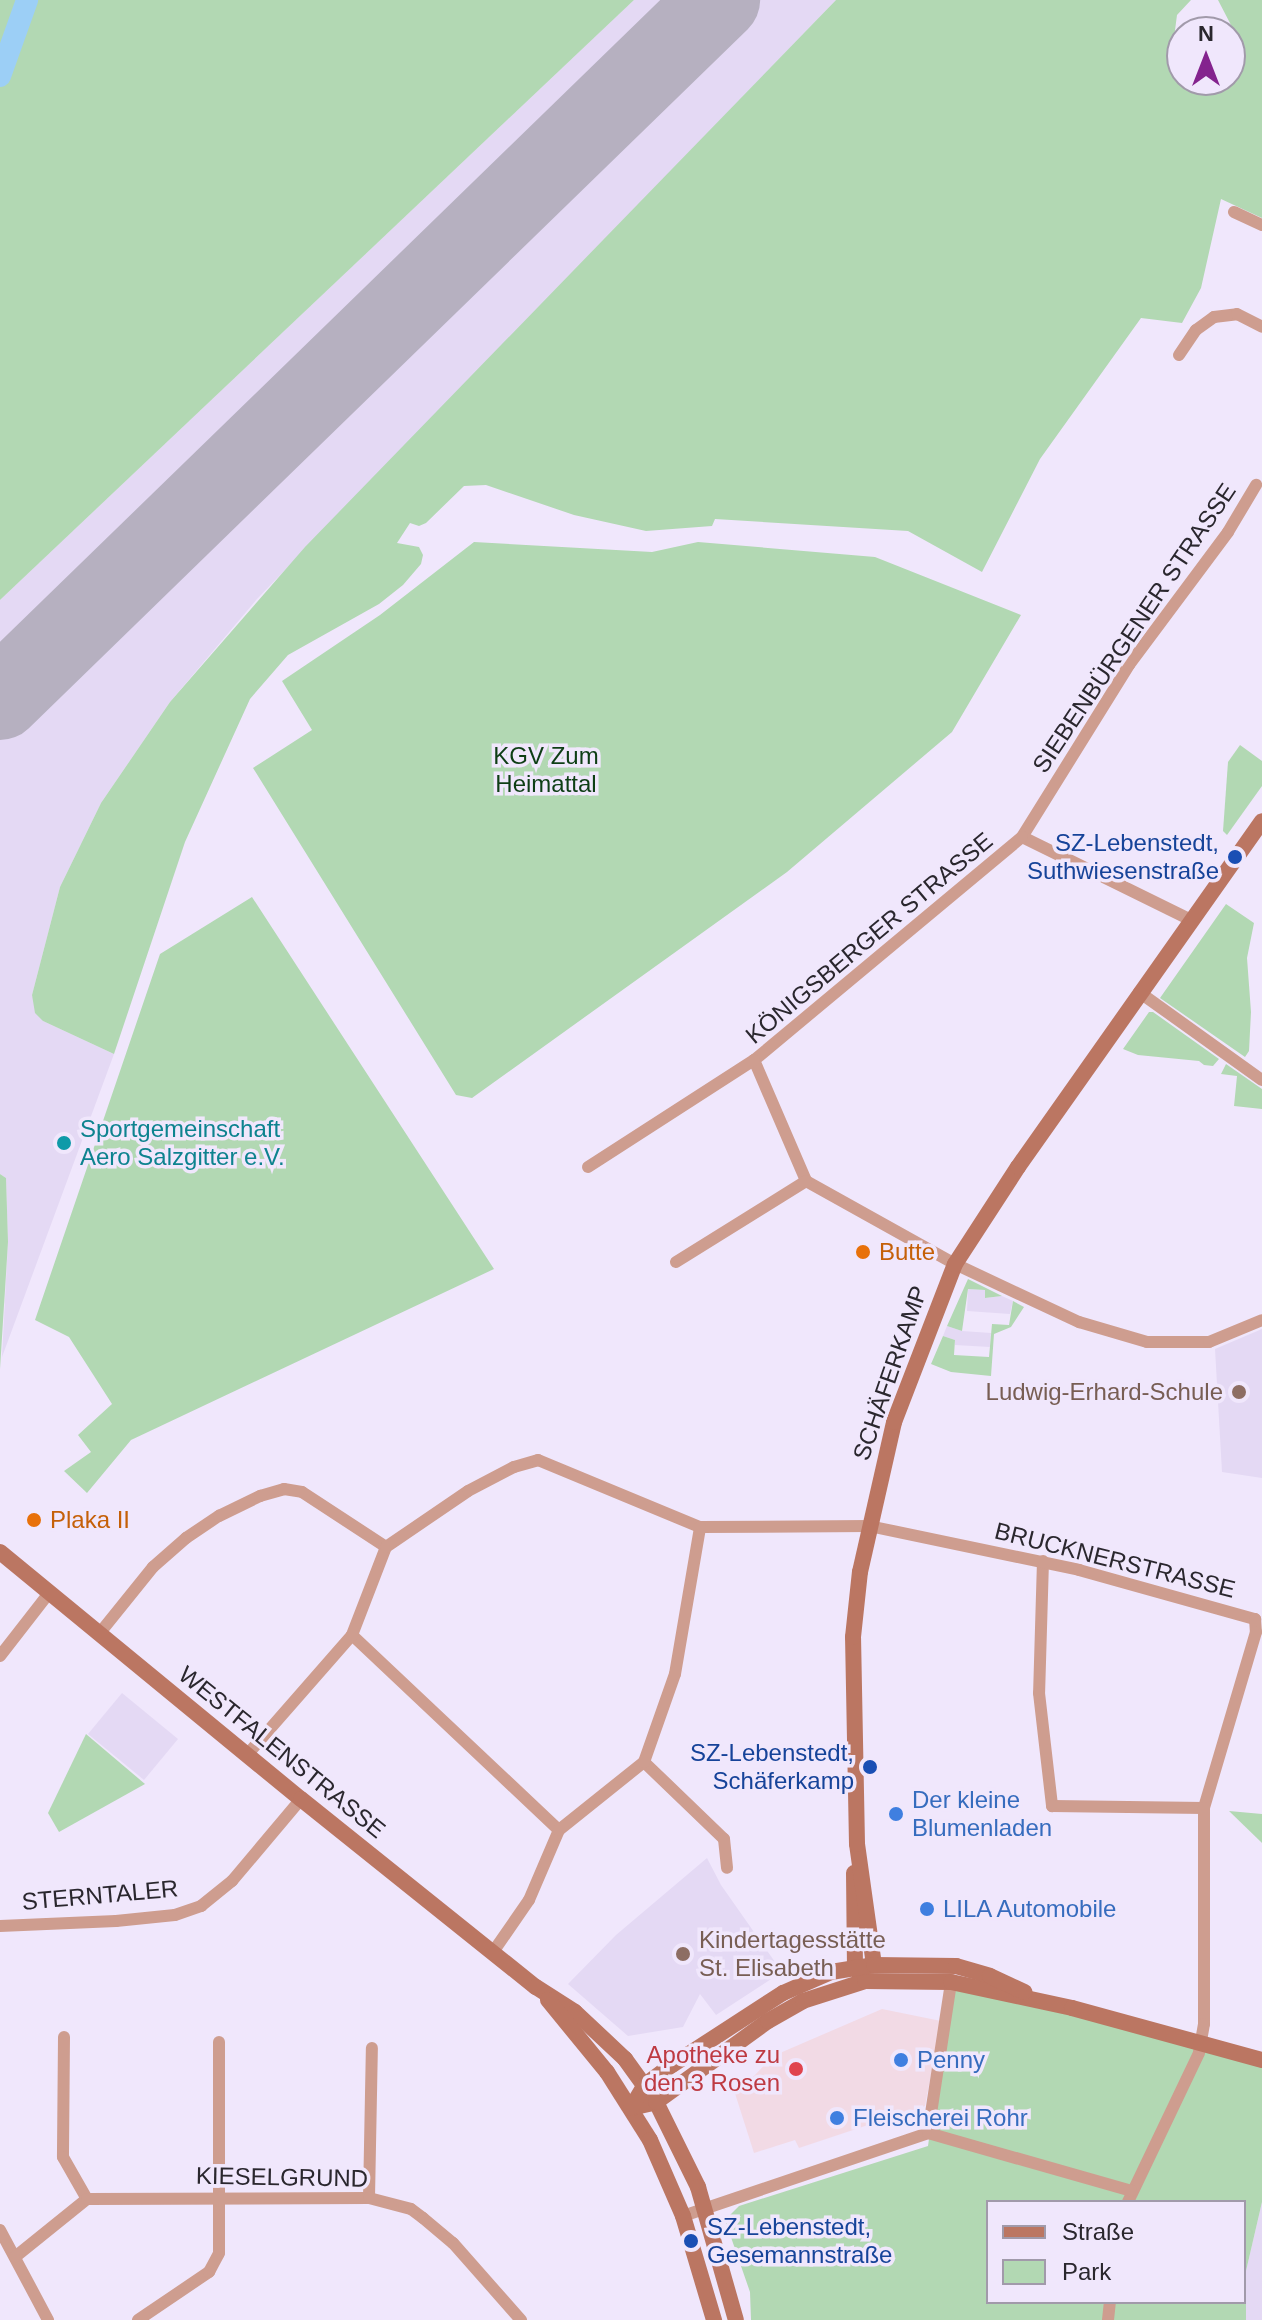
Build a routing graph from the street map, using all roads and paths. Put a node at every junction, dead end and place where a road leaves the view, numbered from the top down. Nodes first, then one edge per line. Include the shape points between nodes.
1 (1234, 212) dead end
2 (1262, 225) edge
3 (1262, 327) edge
4 (1179, 355) dead end
5 (1256, 485) dead end
6 (1262, 821) edge
7 (1022, 837) junction
8 (1191, 920) junction
9 (1139, 992) junction
10 (754, 1060) junction
11 (1262, 1080) edge
12 (588, 1167) dead end
13 (806, 1181) junction
14 (676, 1262) dead end
15 (955, 1264) junction
16 (1262, 1320) edge
17 (869, 1526) junction
18 (700, 1527) junction
19 (386, 1547) junction
20 (0, 1552) edge
21 (1043, 1561) junction
22 (49, 1593) junction
23 (99, 1634) junction
24 (352, 1635) junction
25 (0, 1656) edge
26 (247, 1755) junction
27 (644, 1762) junction
28 (301, 1799) junction
29 (1204, 1808) junction
30 (559, 1830) junction
31 (857, 1844) junction
32 (727, 1868) dead end
33 (0, 1926) edge
34 (493, 1952) junction
35 (874, 1965) junction
36 (860, 1974) junction
37 (951, 1985) junction
38 (536, 1987) junction
39 (1036, 1999) junction
40 (64, 2037) dead end
41 (219, 2042) dead end
42 (1201, 2043) junction
43 (372, 2048) dead end
44 (1262, 2060) edge
45 (645, 2085) junction
46 (656, 2102) junction
47 (631, 2108) junction
48 (928, 2133) junction
49 (1130, 2196) edge
50 (220, 2197) junction
51 (369, 2198) junction
52 (87, 2199) junction
53 (704, 2208) junction
54 (683, 2216) junction
55 (0, 2230) edge
56 (15, 2257) junction
57 (48, 2320) edge
58 (138, 2320) edge
59 (521, 2320) edge
60 (714, 2320) edge
61 (736, 2320) edge

1 - 2 street
3 - 4 street via 1237,314 1214,317 1196,330
5 - 7 street, SIEBENBÜRGENER STRASSE via 1228,532 1129,665
6 - 8 street, SCHÄFERKAMP
7 - 8 street, KÖNIGSBERGER STRASSE
7 - 10 street, KÖNIGSBERGER STRASSE
8 - 9 street, SCHÄFERKAMP
9 - 11 street
9 - 15 street, SCHÄFERKAMP
10 - 12 street
10 - 13 street, KÖNIGSBERGER STRASSE
13 - 14 street
13 - 15 street
15 - 16 street via 1079,1322 1147,1342 1209,1342
15 - 17 street, SCHÄFERKAMP via 894,1422
17 - 18 street, BRUCKNERSTRASSE
17 - 21 street, BRUCKNERSTRASSE
17 - 31 street, SCHÄFERKAMP via 853,1637
18 - 19 street via 538,1460 478,1485
18 - 27 street via 675,1674
19 - 23 street via 302,1492 284,1489 260,1496 186,1538 153,1567
19 - 24 street
20 - 22 street, WESTFALENSTRASSE
21 - 29 street via 1039,1693 1052,1806
21 - 29 street, BRUCKNERSTRASSE via 1255,1619 1254,1640
22 - 23 street, WESTFALENSTRASSE
22 - 25 street
23 - 26 street, WESTFALENSTRASSE
24 - 26 street
24 - 30 street
26 - 28 street, WESTFALENSTRASSE
27 - 30 street
27 - 32 street via 724,1839
28 - 33 street, STERNTALER via 232,1881 201,1906 175,1915 116,1921
28 - 34 street, WESTFALENSTRASSE
29 - 42 street, BRUCKNERSTRASSE
30 - 34 street via 529,1900
31 - 35 street, SCHÄFERKAMP
31 - 36 street, SCHÄFERKAMP
34 - 38 street, WESTFALENSTRASSE
35 - 36 street
35 - 39 street via 956,1966
36 - 37 street
36 - 45 street via 822,1975 783,1993
36 - 46 street via 768,2021
37 - 39 street
37 - 48 street
38 - 45 street, WESTFALENSTRASSE via 575,2012
38 - 47 street, WESTFALENSTRASSE
39 - 42 street
40 - 52 street via 63,2157
41 - 50 street
42 - 44 street
42 - 49 street, BRUCKNERSTRASSE
43 - 51 street
45 - 46 street, WESTFALENSTRASSE
45 - 47 street
46 - 47 street
46 - 53 street, WESTFALENSTRASSE
47 - 54 street, WESTFALENSTRASSE
48 - 49 street
48 - 53 street
50 - 51 street, KIESELGRUND
50 - 52 street, KIESELGRUND
50 - 58 street via 219,2253 209,2272
51 - 59 street, KIESELGRUND via 411,2209 423,2218 453,2243
52 - 56 street
53 - 54 street
53 - 61 street, WESTFALENSTRASSE
54 - 60 street, WESTFALENSTRASSE
55 - 56 street
56 - 57 street

